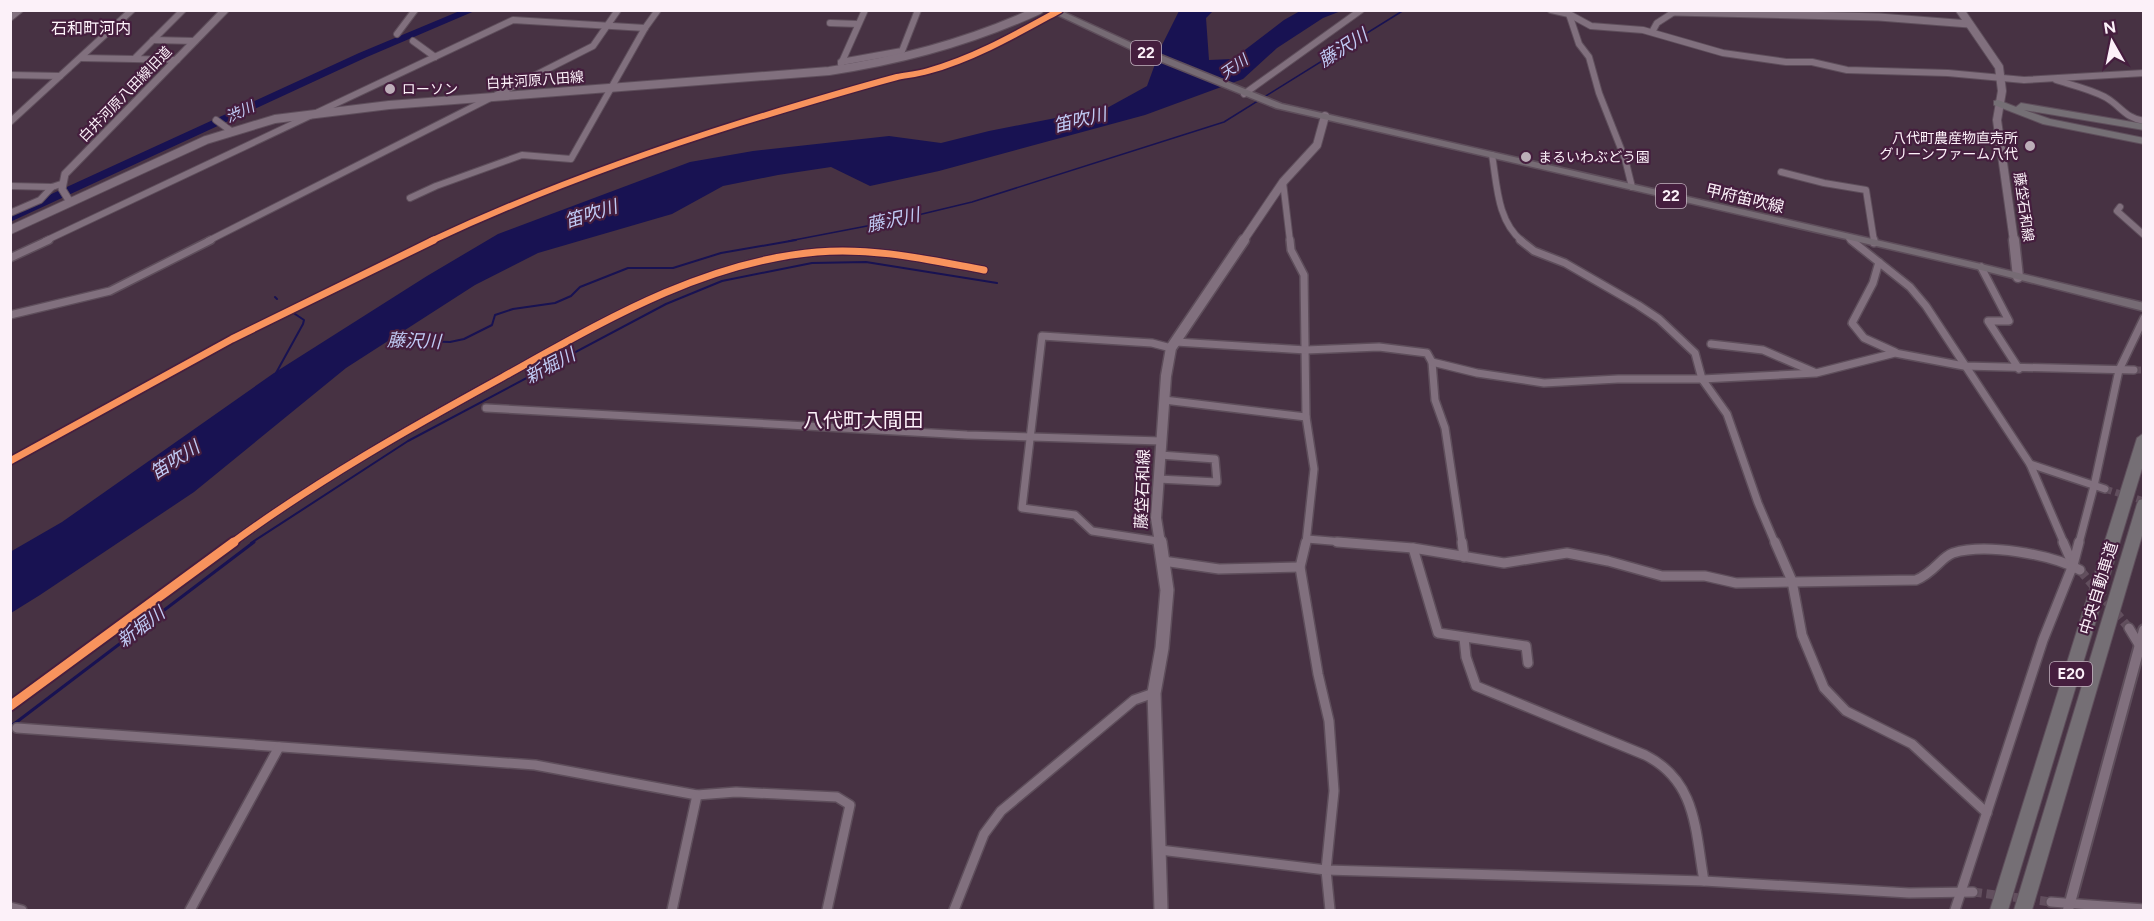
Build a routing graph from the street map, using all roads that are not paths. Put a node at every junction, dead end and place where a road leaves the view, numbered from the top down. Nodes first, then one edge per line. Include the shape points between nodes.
1 (20, 10) edge
2 (132, 10) edge
3 (183, 10) edge
4 (225, 10) edge
5 (415, 10) edge
6 (618, 10) edge
7 (658, 10) edge
8 (865, 10) edge
9 (918, 10) edge
10 (1039, 10) edge
11 (1051, 10) edge
12 (1360, 10) edge
13 (1551, 10) edge
14 (1960, 10) edge
15 (1673, 11) edge
16 (1569, 14) junction
17 (10, 18) edge
18 (830, 23) dead end
19 (858, 24) junction
20 (1969, 24) junction
21 (609, 26) junction
22 (645, 28) junction
23 (1652, 32) junction
24 (397, 34) dead end
25 (153, 40) junction
26 (195, 41) junction
27 (413, 41) dead end
28 (435, 57) junction
29 (81, 58) junction
30 (134, 59) junction
31 (177, 60) junction
32 (841, 66) junction
33 (2144, 73) edge
34 (10, 75) edge
35 (60, 76) junction
36 (2052, 78) junction
37 (2001, 79) junction
38 (611, 88) junction
39 (1245, 94) junction
40 (493, 97) junction
41 (1998, 103) junction
42 (319, 112) junction
43 (1325, 116) junction
44 (216, 120) dead end
45 (2144, 121) edge
46 (10, 122) edge
47 (2144, 127) edge
48 (228, 128) junction
49 (2144, 141) edge
50 (1492, 155) junction
51 (1781, 172) dead end
52 (1283, 182) junction
53 (61, 185) junction
54 (10, 186) edge
55 (52, 187) junction
56 (1632, 187) junction
57 (410, 198) dead end
58 (68, 200) junction
59 (2120, 207) dead end
60 (10, 213) edge
61 (10, 230) edge
62 (2144, 235) edge
63 (1849, 237) junction
64 (1874, 243) junction
65 (10, 258) edge
66 (1879, 262) junction
67 (1981, 267) junction
68 (984, 270) dead end
69 (2018, 277) junction
70 (2144, 307) edge
71 (10, 315) edge
72 (2144, 318) edge
73 (1712, 344) dead end
74 (1173, 345) junction
75 (1306, 350) junction
76 (1895, 353) junction
77 (1432, 362) junction
78 (1964, 366) junction
79 (2019, 369) junction
80 (2119, 370) junction
81 (2134, 370) tunnel mouth
82 (1816, 373) junction
83 (1702, 379) junction
84 (1164, 400) junction
85 (486, 408) dead end
86 (1306, 417) junction
87 (1029, 437) junction
88 (2144, 438) edge
89 (1161, 441) junction
90 (1160, 455) junction
91 (2030, 464) junction
92 (1158, 479) junction
93 (2094, 486) junction
94 (2105, 489) tunnel mouth
95 (2144, 504) edge
96 (1307, 539) junction
97 (1158, 541) junction
98 (1413, 548) junction
99 (1464, 557) junction
100 (1163, 561) junction
101 (1300, 567) junction
102 (2077, 568) junction
103 (1792, 581) junction
104 (2129, 628) tunnel mouth
105 (2144, 630) edge
106 (1464, 638) junction
107 (2141, 648) edge
108 (1528, 663) dead end
109 (1154, 693) junction
110 (10, 706) edge
111 (17, 728) dead end
112 (279, 747) junction
113 (697, 795) junction
114 (1987, 813) junction
115 (1160, 850) junction
116 (1326, 870) junction
117 (1704, 881) junction
118 (1961, 892) junction
119 (1974, 892) tunnel mouth
120 (2051, 902) tunnel mouth
121 (2069, 906) edge
122 (10, 907) edge
123 (2108, 909) edge
124 (2144, 909) edge
125 (22, 910) edge
126 (190, 910) edge
127 (672, 910) edge
128 (827, 910) edge
129 (954, 910) edge
130 (1161, 910) edge
131 (1330, 910) edge
132 (1955, 910) edge
133 (1999, 910) edge
134 (2024, 910) edge

1 - 17 street
2 - 29 street
3 - 25 street
4 - 26 street, 白井河原八田線旧道
5 - 24 street
6 - 21 street
7 - 22 street
8 - 19 street
9 - 32 street via 902,51
10 - 32 main road, 白井河原八田線 via 950,47 897,60
11 - 39 main road, 22
12 - 39 street
13 - 16 street
14 - 20 main road
15 - 20 street via 1879,17
15 - 23 street via 1656,23
16 - 23 street via 1590,26
16 - 56 street via 1579,44 1589,57 1626,159
18 - 19 street
19 - 32 street
20 - 37 main road via 1994,59
21 - 22 street
21 - 28 street via 513,20
21 - 40 street via 595,45
22 - 38 street
23 - 37 street via 1723,52 1786,62 1812,62 1847,70
25 - 26 street
25 - 30 street
26 - 31 street, 白井河原八田線旧道
27 - 28 street
28 - 42 street
29 - 30 street
29 - 35 street
30 - 31 street
31 - 53 street, 白井河原八田線旧道 via 65,174
32 - 38 main road, 白井河原八田線
33 - 36 street
34 - 35 street
35 - 46 street
36 - 37 street
36 - 45 street via 2107,97 2131,119
37 - 41 main road, 藤垈石和線
38 - 40 main road, 白井河原八田線
38 - 57 street via 571,159 522,155
39 - 43 main road, 甲府笛吹線 / 22
40 - 42 main road, 白井河原八田線
40 - 71 street via 110,291
41 - 47 highway
41 - 49 highway via 2046,122
41 - 69 main road, 藤垈石和線 via 2000,154
42 - 48 main road, 白井河原八田線
42 - 65 street
43 - 50 main road, 甲府笛吹線 / 22
43 - 52 main road, 藤垈石和線 via 1317,145
44 - 48 street
48 - 58 main road, 白井河原八田線
50 - 56 main road, 甲府笛吹線 / 22
50 - 83 street via 1501,207 1518,238 1534,250 1606,285 1659,319 1695,353
51 - 64 street via 1866,190
52 - 74 main road, 藤垈石和線
52 - 75 street via 1291,250 1304,275
53 - 55 street
53 - 58 street
54 - 55 street
55 - 60 street via 40,200
56 - 63 main road, 甲府笛吹線 / 22
58 - 61 main road, 白井河原八田線
59 - 62 street via 2117,211
63 - 64 main road, 甲府笛吹線 / 22
63 - 66 street
64 - 67 main road, 甲府笛吹線 / 22
66 - 76 street via 1873,283 1852,323 1863,337
66 - 78 street via 1926,306
67 - 69 main road, 甲府笛吹線 / 22
67 - 79 street via 2009,321 1988,321
68 - 110 street via 886,252 818,252 750,263 628,308 379,445 257,525
69 - 70 main road, 甲府笛吹線 / 22
72 - 80 street
73 - 82 street via 1763,350
74 - 75 street
74 - 84 main road, 藤垈石和線
74 - 87 street via 1042,336
75 - 77 street via 1379,347 1427,352
75 - 86 street
76 - 78 street
76 - 82 street
77 - 83 street via 1544,383
77 - 99 street via 1435,400 1444,428
78 - 79 street
78 - 91 street
79 - 80 street
80 - 81 street
80 - 93 street
82 - 83 street
83 - 103 street via 1727,414 1758,503
84 - 86 street
84 - 89 main road, 藤垈石和線
85 - 87 street
86 - 96 street via 1314,469
87 - 89 street
87 - 97 street via 1022,508 1074,516 1092,531
88 - 133 highway, 中央自動車道 / E20
89 - 90 main road, 藤垈石和線
90 - 92 main road, 藤垈石和線
90 - 92 street via 1215,459 1216,482
91 - 93 street
91 - 102 street
92 - 97 main road, 藤垈石和線
93 - 94 street
93 - 102 street
95 - 134 highway, 中央自動車道 / E20
96 - 98 street
96 - 101 street
97 - 100 main road, 藤垈石和線
98 - 99 street
98 - 106 street via 1438,633
99 - 103 street via 1504,563 1567,553 1662,576 1705,576 1736,583
100 - 101 street via 1219,569
100 - 109 main road, 藤垈石和線 via 1167,601
101 - 116 street via 1329,721 1334,791
102 - 103 street via 2041,556 1970,550 1950,554 1930,574 1916,580
102 - 114 street via 2043,640
103 - 114 street via 1802,635 1824,687 1835,702 1862,721 1912,744
104 - 107 street
105 - 107 street
106 - 108 street via 1526,646
106 - 117 street via 1476,686 1645,755 1673,775 1690,801
107 - 121 street
109 - 115 main road, 藤垈石和線
109 - 129 street via 1134,700 1000,811 984,834
111 - 112 street
112 - 113 street via 535,765
112 - 126 street
113 - 127 street
113 - 128 street via 736,792 837,797 850,805
114 - 118 street
115 - 116 street
115 - 130 main road, 藤垈石和線
116 - 117 street
116 - 131 street
117 - 118 street via 1909,893
118 - 119 street
118 - 132 street
120 - 121 street
121 - 123 street
122 - 125 street
123 - 124 street

